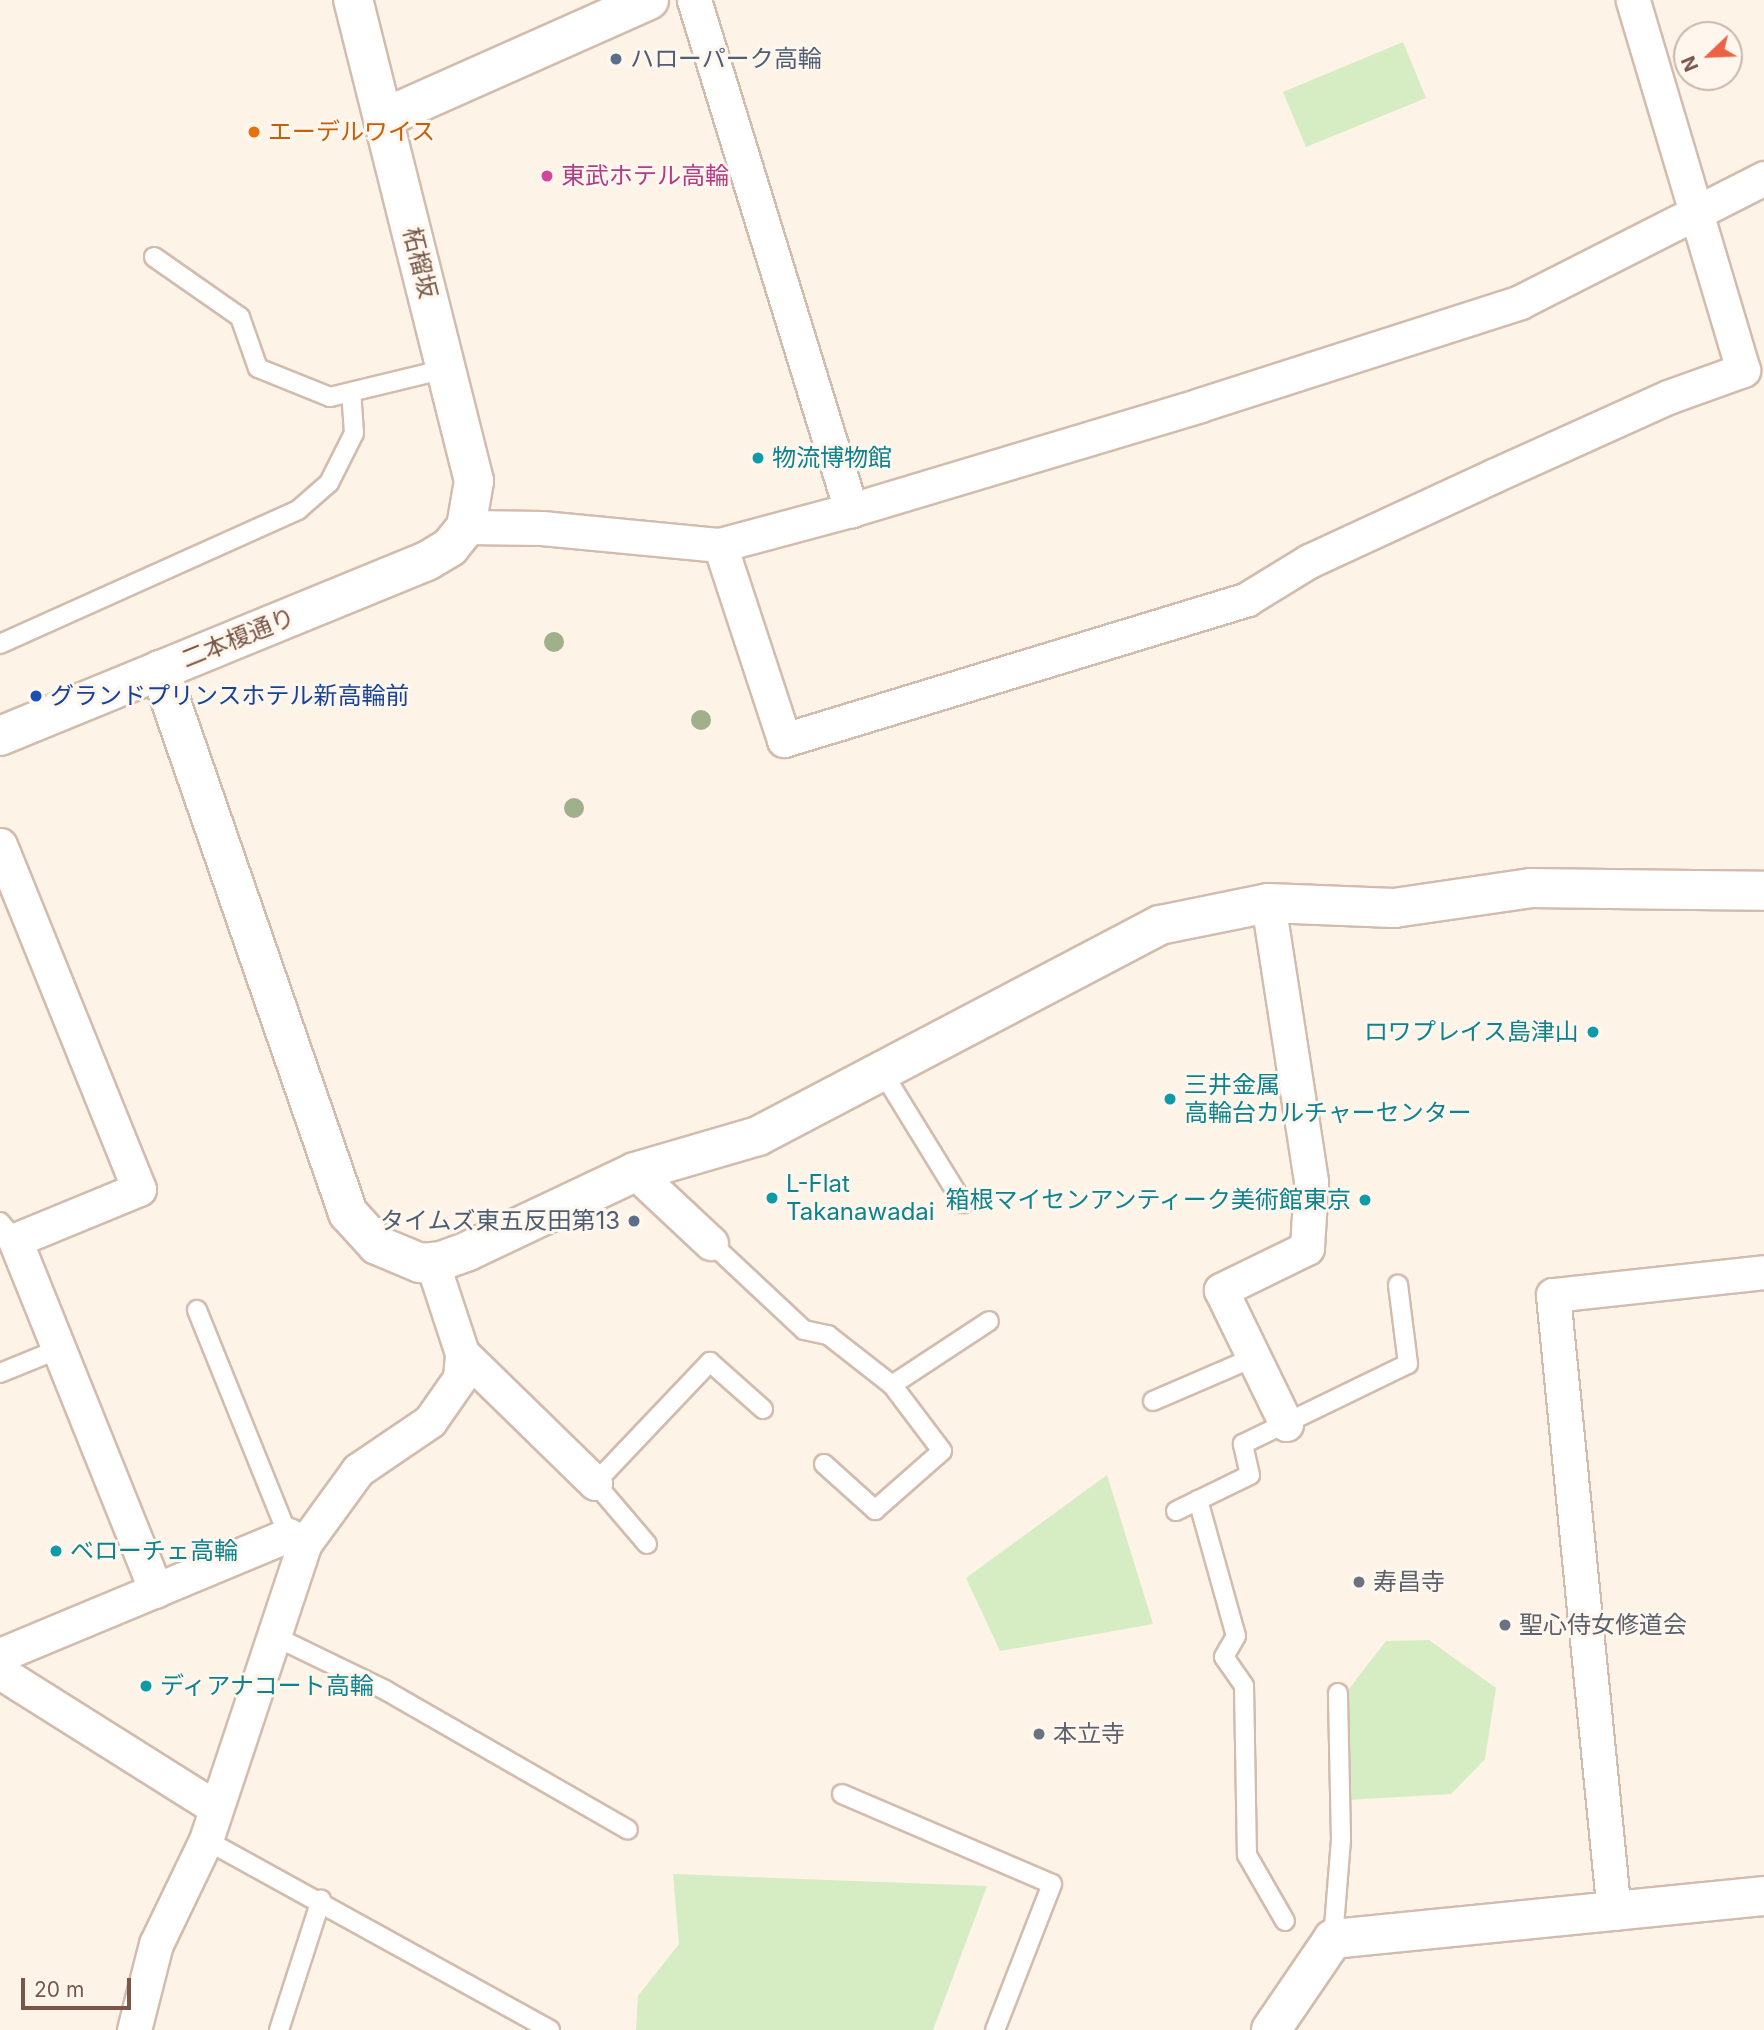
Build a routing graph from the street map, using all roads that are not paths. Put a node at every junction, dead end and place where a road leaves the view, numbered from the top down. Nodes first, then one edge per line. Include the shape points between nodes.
1 (353, 0) edge
2 (649, 0) edge
3 (694, 0) edge
4 (1633, 0) edge
5 (384, 118) junction
6 (1764, 178) edge
7 (1697, 214) junction
8 (154, 257) dead end
9 (446, 369) junction
10 (351, 394) junction
11 (851, 510) junction
12 (466, 527) junction
13 (720, 545) junction
14 (0, 644) edge
15 (160, 670) junction
16 (0, 736) edge
17 (0, 845) edge
18 (1764, 891) edge
19 (1268, 903) junction
20 (883, 1073) junction
21 (635, 1171) junction
22 (963, 1203) dead end
23 (8, 1231) edge
24 (711, 1243) joint
25 (432, 1262) junction
26 (1764, 1272) edge
27 (1398, 1285) dead end
28 (198, 1310) dead end
29 (989, 1321) dead end
30 (59, 1349) junction
31 (462, 1353) junction
32 (1254, 1357) junction
33 (0, 1373) edge
34 (892, 1385) junction
35 (1153, 1401) dead end
36 (763, 1409) dead end
37 (1286, 1424) junction
38 (824, 1464) dead end
39 (595, 1483) junction
40 (1198, 1500) junction
41 (1176, 1511) dead end
42 (297, 1539) junction
43 (647, 1544) dead end
44 (156, 1591) junction
45 (274, 1636) junction
46 (0, 1655) edge
47 (0, 1672) edge
48 (1338, 1693) dead end
49 (842, 1794) dead end
50 (214, 1807) junction
51 (628, 1830) dead end
52 (206, 1840) junction
53 (1764, 1896) edge
54 (321, 1900) junction
55 (1614, 1913) junction
56 (1284, 1921) dead end
57 (1333, 1939) junction
58 (134, 2030) edge
59 (279, 2030) edge
60 (550, 2030) edge
61 (995, 2030) edge
62 (1271, 2030) edge

1 - 5 street, 柘榴坂
2 - 5 street
3 - 11 street
4 - 7 street
5 - 9 street, 柘榴坂
6 - 7 street
7 - 11 street via 1520,302
7 - 13 street via 1743,370 1668,397 1493,476 1309,561 1247,599 784,740
8 - 10 lane via 240,317 258,368 330,397
9 - 10 lane
9 - 12 street, 柘榴坂 via 474,481
10 - 14 lane via 354,433 329,483 298,510
11 - 13 street
12 - 13 street via 542,528
12 - 15 street, 二本榎通り via 450,547 427,561
15 - 16 street, 二本榎通り
15 - 25 street via 348,1213 377,1245 399,1257
17 - 23 street via 139,1189
18 - 19 street via 1531,888 1394,908
19 - 20 street via 1160,925
19 - 32 street via 1311,1182 1307,1248 1221,1290
20 - 21 street via 744,1142
20 - 22 lane
21 - 24 street
21 - 25 street via 468,1251
23 - 30 street
24 - 34 lane via 804,1330 828,1335
25 - 31 street
26 - 55 street via 1553,1295
27 - 37 lane via 1408,1364
28 - 42 lane
29 - 34 lane
30 - 33 lane
30 - 44 street
31 - 39 street
31 - 42 street via 460,1378 430,1421 358,1470
32 - 35 lane
32 - 37 street
34 - 38 lane via 942,1451 876,1510
36 - 39 lane via 710,1362
37 - 40 lane via 1243,1444 1250,1475
39 - 43 lane
40 - 41 lane
40 - 56 lane via 1236,1636 1224,1657 1244,1686 1247,1855
42 - 44 street
42 - 45 street
44 - 46 street
45 - 50 street
45 - 51 lane via 385,1690
47 - 50 street
48 - 57 lane via 1341,1840
49 - 61 lane via 1052,1884
50 - 52 street
52 - 54 lane
52 - 58 street via 156,1944
53 - 55 street
54 - 59 lane
54 - 60 lane
55 - 57 street
57 - 62 street

